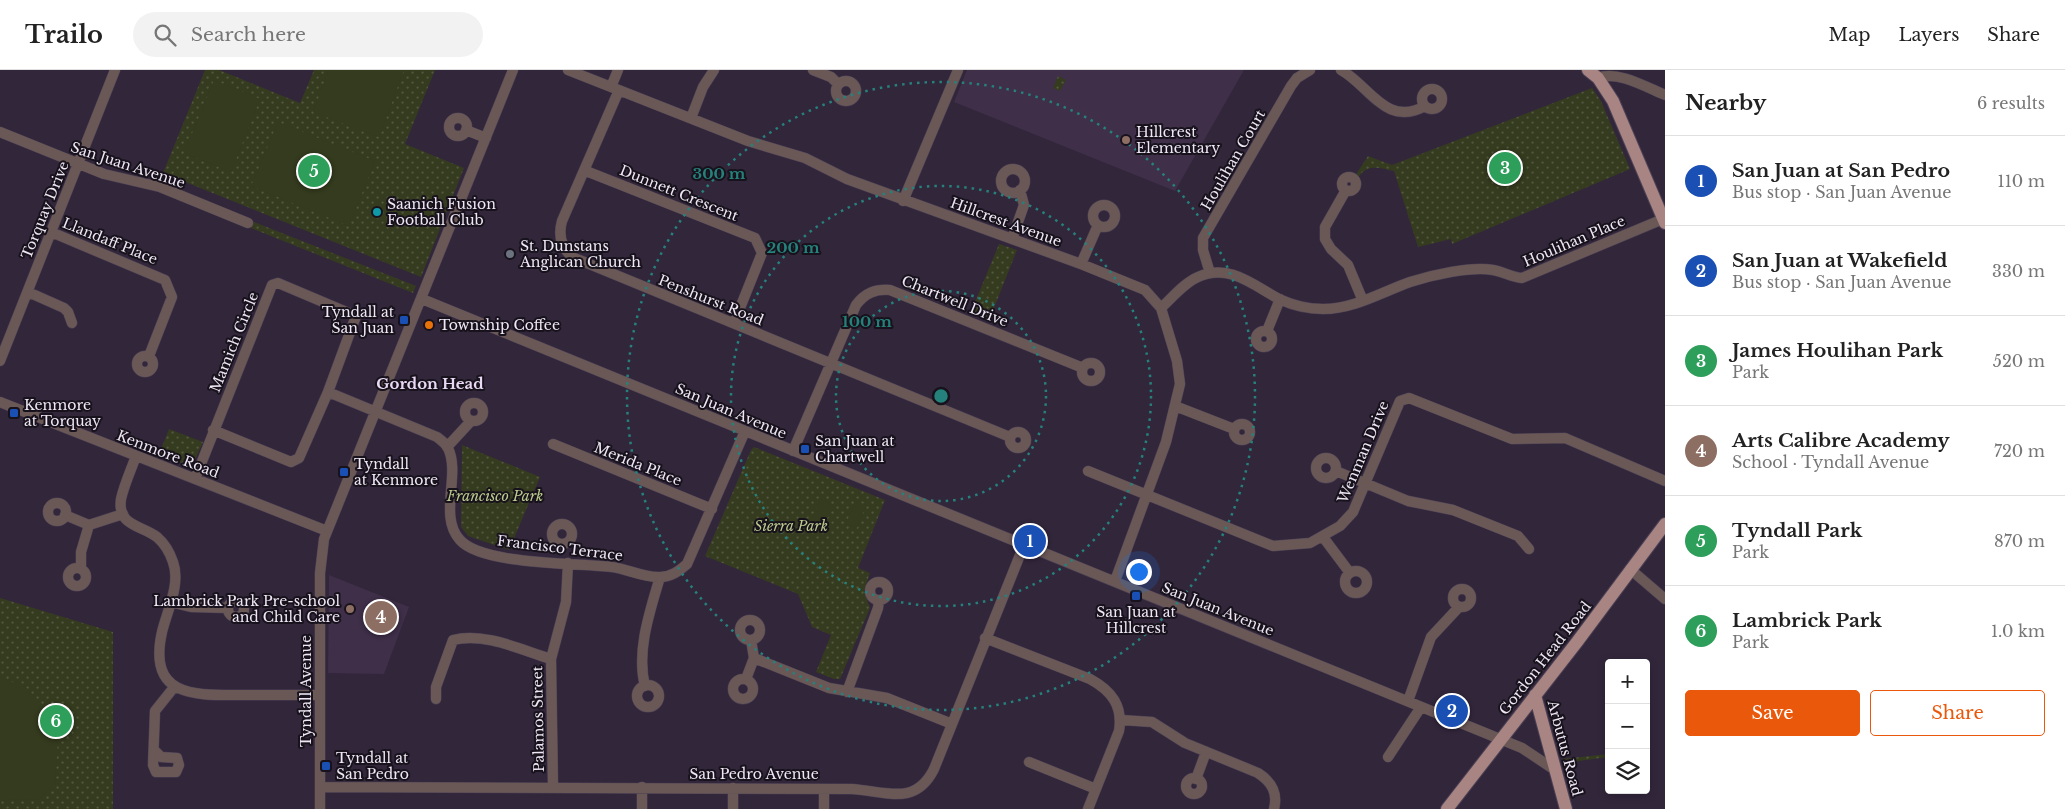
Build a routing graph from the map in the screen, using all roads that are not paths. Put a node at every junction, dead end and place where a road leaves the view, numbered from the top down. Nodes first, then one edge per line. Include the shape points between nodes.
1 (115, 70) edge
2 (513, 70) edge
3 (568, 70) edge
4 (618, 70) edge
5 (714, 70) edge
6 (814, 70) edge
7 (958, 70) edge
8 (1310, 70) edge
9 (1341, 70) edge
10 (1593, 74) edge
11 (838, 84) dead end
12 (615, 88) junction
13 (1665, 94) edge
14 (1425, 106) dead end
15 (691, 118) junction
16 (466, 130) dead end
17 (0, 132) edge
18 (486, 138) junction
19 (79, 165) junction
20 (586, 171) junction
21 (1020, 190) dead end
22 (1346, 190) dead end
23 (903, 201) junction
24 (1661, 205) edge
25 (1664, 221) edge
26 (248, 223) dead end
27 (1098, 225) dead end
28 (51, 232) junction
29 (1012, 239) junction
30 (772, 244) dead end
31 (760, 245) junction
32 (1081, 264) junction
33 (1210, 273) junction
34 (28, 292) junction
35 (422, 299) junction
36 (1280, 299) junction
37 (1363, 301) junction
38 (1161, 308) junction
39 (72, 323) dead end
40 (734, 323) junction
41 (1267, 331) dead end
42 (149, 356) dead end
43 (0, 361) edge
44 (830, 364) junction
45 (1083, 368) dead end
46 (328, 392) junction
47 (0, 402) edge
48 (1175, 406) junction
49 (376, 411) junction
50 (471, 421) dead end
51 (1234, 429) dead end
52 (213, 430) junction
53 (745, 431) junction
54 (1010, 437) dead end
55 (553, 444) dead end
56 (447, 446) junction
57 (793, 451) junction
58 (136, 456) junction
59 (1088, 470) dead end
60 (1336, 472) dead end
61 (195, 479) junction
62 (1665, 482) edge
63 (1366, 484) junction
64 (1148, 496) junction
65 (712, 508) junction
66 (123, 514) junction
67 (65, 515) dead end
68 (1665, 524) edge
69 (88, 525) junction
70 (327, 531) junction
71 (1323, 537) junction
72 (562, 544) dead end
73 (1024, 544) junction
74 (1529, 549) dead end
75 (566, 563) junction
76 (80, 569) dead end
77 (1630, 569) junction
78 (1350, 573) dead end
79 (660, 577) junction
80 (1115, 581) junction
81 (1665, 599) edge
82 (879, 600) dead end
83 (170, 602) junction
84 (1459, 607) dead end
85 (228, 608) dead end
86 (985, 638) junction
87 (751, 640) dead end
88 (754, 658) junction
89 (551, 659) junction
90 (746, 679) dead end
91 (175, 686) junction
92 (645, 686) dead end
93 (847, 692) junction
94 (320, 695) junction
95 (1535, 695) junction
96 (436, 699) dead end
97 (1408, 701) junction
98 (1421, 707) junction
99 (1121, 720) junction
100 (952, 724) junction
101 (1500, 740) junction
102 (154, 750) dead end
103 (1206, 752) junction
104 (1388, 757) dead end
105 (1029, 762) dead end
106 (1555, 770) junction
107 (1196, 779) dead end
108 (320, 787) junction
109 (553, 787) junction
110 (642, 787) junction
111 (733, 788) junction
112 (824, 788) junction
113 (1096, 789) junction
114 (320, 809) edge
115 (642, 809) edge
116 (733, 809) edge
117 (824, 809) edge
118 (1088, 809) edge
119 (1274, 809) edge
120 (1447, 809) edge
121 (1566, 809) edge

1 - 19 street, Torquay Drive
2 - 18 street, Tyndall Avenue
3 - 12 street, Hillcrest Avenue
4 - 12 street, Penshurst Road
5 - 15 street via 703,87
6 - 11 street
7 - 23 street
8 - 33 street, Houlihan Court via 1291,86 1204,238 1203,250
9 - 14 street via 1371,97 1390,108 1407,112
10 - 13 street via 1614,74
10 - 24 main road via 1613,101
12 - 15 street, Hillcrest Avenue
12 - 20 street, Penshurst Road
15 - 23 street, Hillcrest Avenue via 748,141 805,158 840,177
16 - 18 street
17 - 19 street, San Juan Avenue
18 - 35 street, Tyndall Avenue
19 - 26 street, San Juan Avenue via 162,188
19 - 28 street, Torquay Drive
20 - 31 street, Dunnett Crescent via 755,238
20 - 40 street, Penshurst Road via 575,187 560,227 561,242 569,254 580,262
21 - 29 street via 1024,205
22 - 37 street via 1326,227 1325,239 1348,265
23 - 29 street, Hillcrest Avenue
24 - 25 main road
25 - 37 street, Houlihan Place via 1522,278 1493,270 1465,270 1412,282
27 - 32 street
28 - 34 street, Torquay Drive
28 - 42 street, Llandaff Place via 165,280 172,297
29 - 32 street, Hillcrest Avenue
30 - 31 street
31 - 40 street via 762,253
32 - 38 street, Hillcrest Avenue via 1144,290
33 - 36 street, Houlihan Place via 1226,272 1242,277
33 - 38 street via 1197,277
34 - 39 street via 64,308
34 - 43 street, Torquay Drive
35 - 49 street, Tyndall Avenue
35 - 53 street, San Juan Avenue
36 - 37 street, Houlihan Place via 1300,307 1323,309
36 - 41 street
38 - 48 street, Hillcrest Avenue via 1177,362 1180,384
40 - 44 street, Penshurst Road
44 - 45 street, Chartwell Drive via 856,306 862,297 878,289 890,290
44 - 54 street, Penshurst Road
44 - 57 street, Chartwell Drive
46 - 49 street
46 - 52 street, Mamich Circle via 299,458 291,462
46 - 52 street, Mamich Circle via 356,316 278,283 272,285
47 - 58 street, Kenmore Road
48 - 51 street
48 - 64 street, Hillcrest Avenue
49 - 56 street via 437,437
49 - 70 street, Tyndall Avenue
50 - 56 street
52 - 61 street, Mamich Circle
53 - 57 street, San Juan Avenue
53 - 65 street
55 - 65 street, Merida Place
56 - 75 street, Francisco Terrace via 451,460 452,529 461,541 473,549 504,559
57 - 73 street, San Juan Avenue
58 - 61 street, Kenmore Road
58 - 66 street via 122,499
59 - 64 street, Wenman Drive
60 - 63 street
61 - 70 street, Kenmore Road
62 - 63 street, Wenman Drive via 1565,438 1512,439 1409,398 1400,401
63 - 71 street, Wenman Drive via 1353,512
63 - 74 street via 1408,501 1454,510 1518,536
64 - 71 street, Wenman Drive via 1273,546 1310,543
64 - 80 street, Hillcrest Avenue
65 - 79 street via 687,564 674,574
66 - 69 street
66 - 83 street via 129,523 152,534 166,547 175,572
67 - 69 street
68 - 77 main road, Gordon Head Road
69 - 76 street
70 - 94 street, Tyndall Avenue via 320,572
71 - 78 street
72 - 75 street, Palamos Street
73 - 80 street, San Juan Avenue
73 - 86 street, San Pedro Avenue
75 - 79 street, Francisco Terrace
75 - 89 street, Palamos Street via 566,602
77 - 81 street
77 - 95 main road, Gordon Head Road
79 - 92 street via 644,637 642,670
80 - 97 street, San Juan Avenue
82 - 93 street
83 - 85 street via 191,607
83 - 91 street via 160,659 163,672
84 - 97 street via 1431,637
86 - 99 street via 1103,686 1115,700
86 - 100 street, San Pedro Avenue
87 - 88 street
88 - 90 street
88 - 93 street
89 - 96 street via 479,638 453,640 436,687
89 - 109 street, Palamos Street
91 - 94 street via 195,694
91 - 102 street via 155,711
93 - 100 street via 887,698
94 - 108 street, Tyndall Avenue
95 - 101 main road, Gordon Head Road
95 - 106 main road, Arbutus Road
97 - 98 street, San Juan Avenue
98 - 101 street, San Juan Avenue
98 - 104 street
99 - 103 street via 1152,722
99 - 113 street
100 - 112 street, San Pedro Avenue via 930,777 916,791 897,794
101 - 106 street, San Juan Avenue via 1522,748
101 - 120 main road, Gordon Head Road
103 - 107 street
103 - 119 street via 1266,778 1275,792
105 - 113 street
106 - 121 main road, Arbutus Road
108 - 109 street, San Pedro Avenue
108 - 114 street, Tyndall Avenue
109 - 110 street, San Pedro Avenue
110 - 111 street, San Pedro Avenue
110 - 115 street
111 - 112 street, San Pedro Avenue
111 - 116 street
112 - 117 street
113 - 118 street

